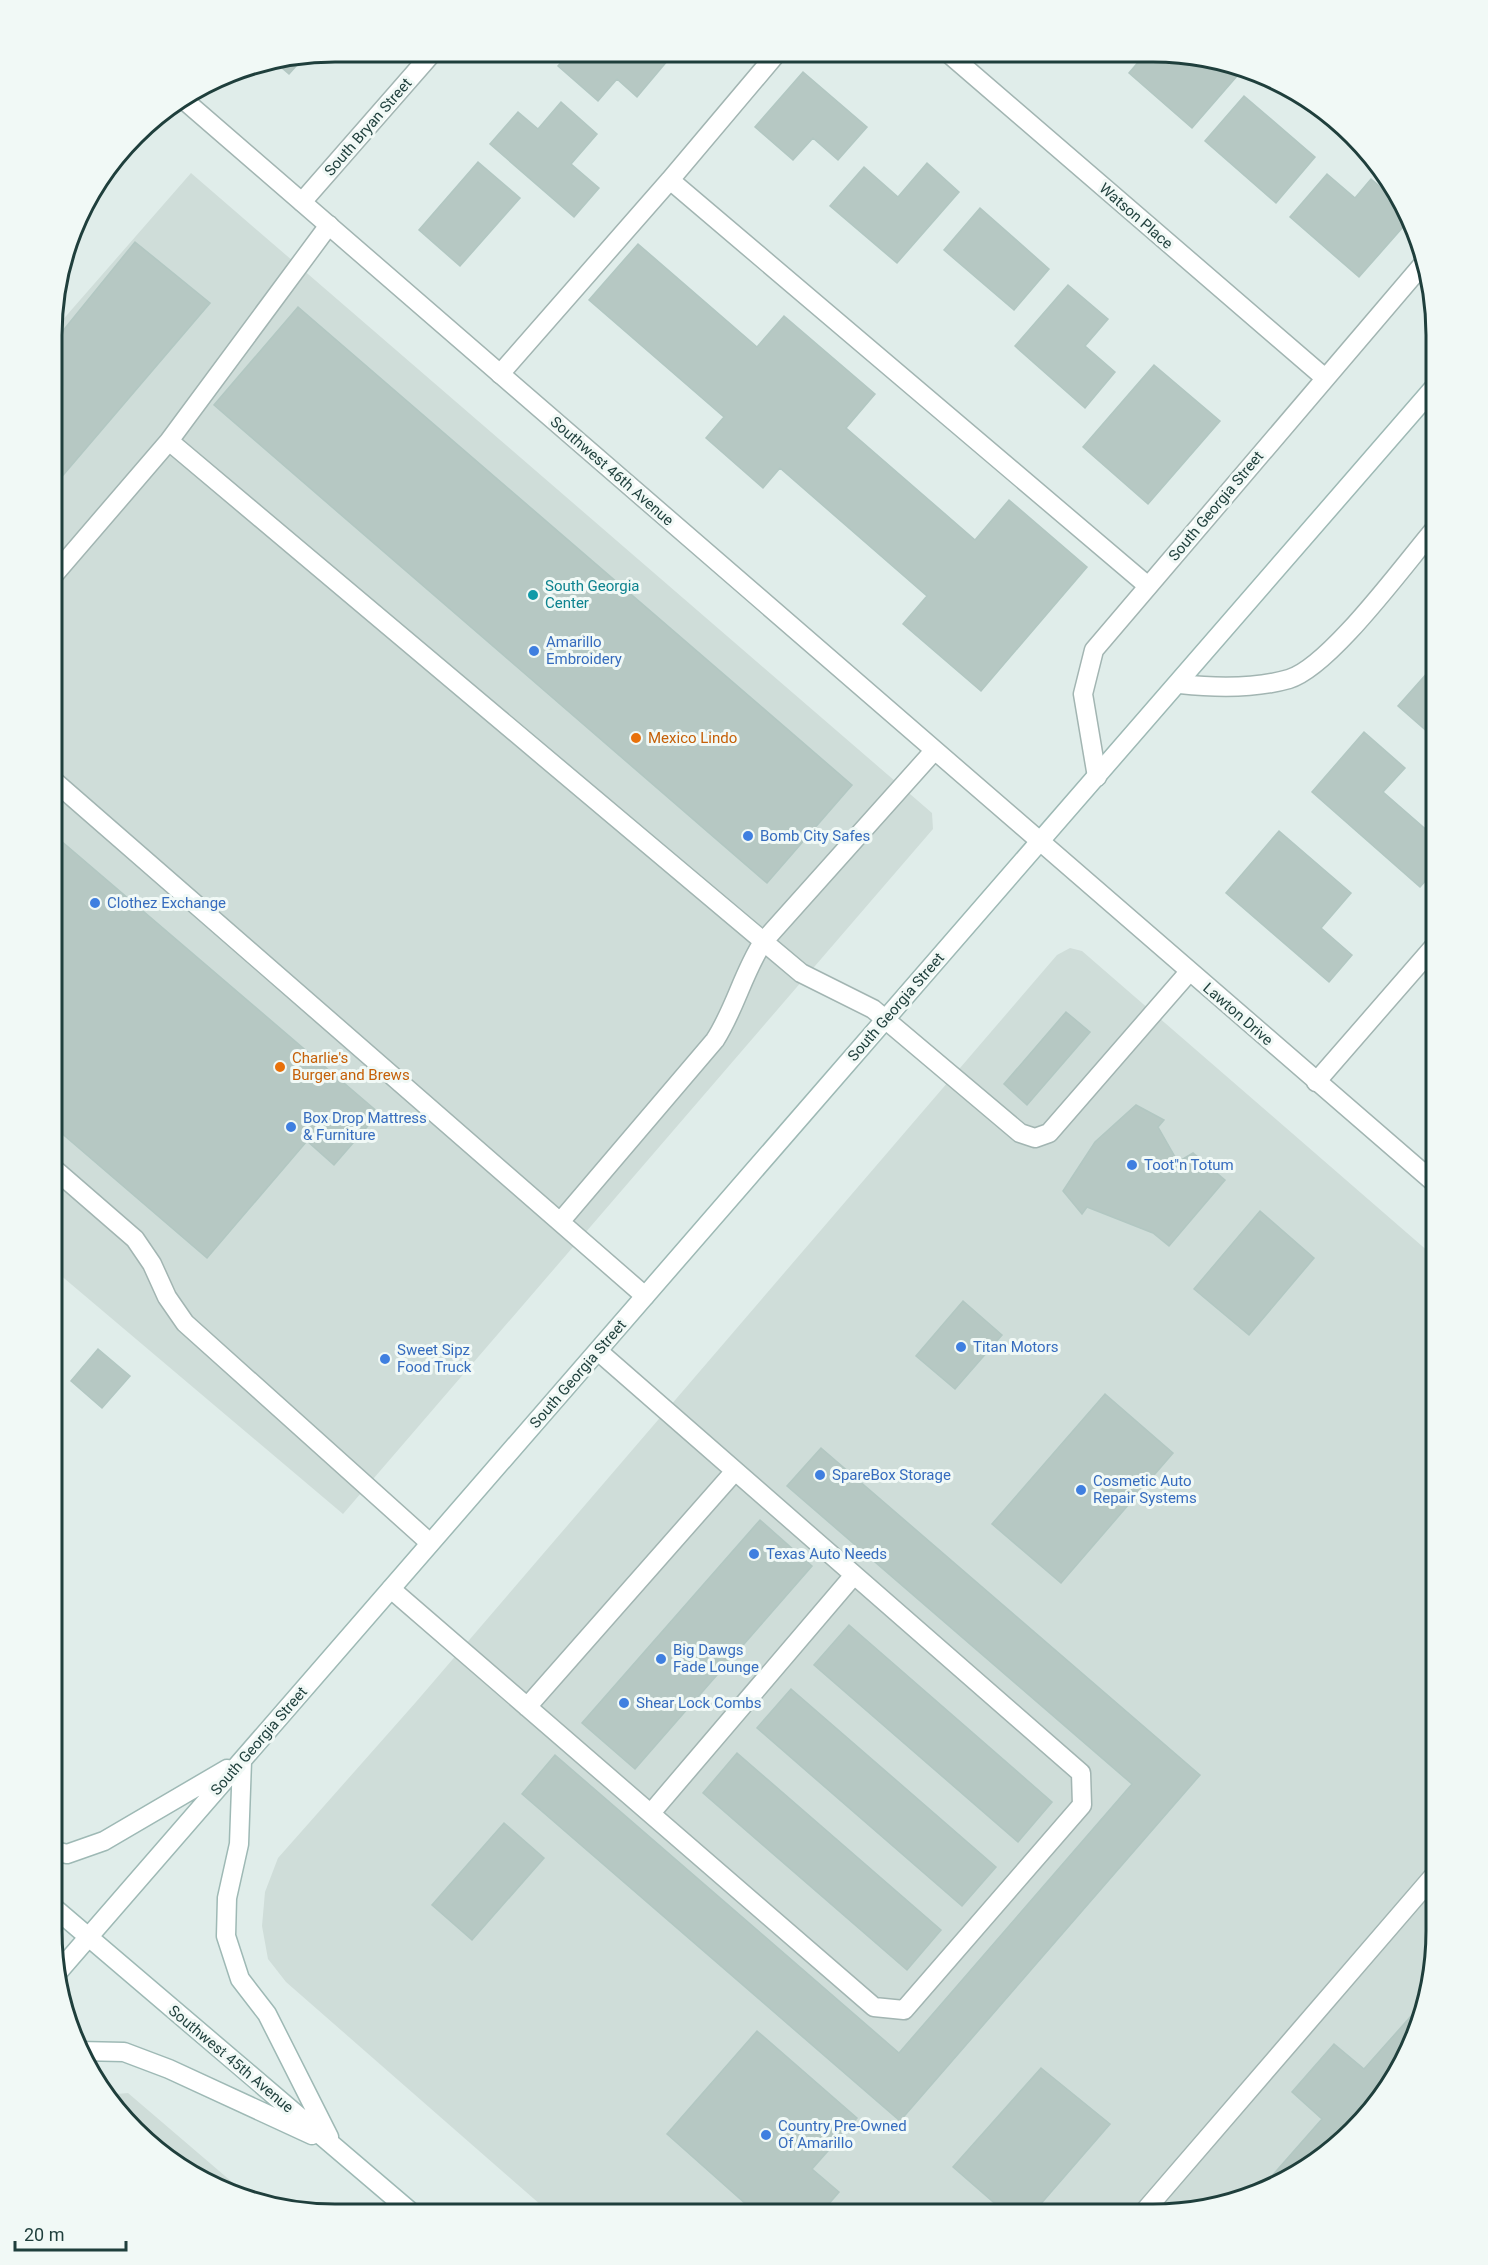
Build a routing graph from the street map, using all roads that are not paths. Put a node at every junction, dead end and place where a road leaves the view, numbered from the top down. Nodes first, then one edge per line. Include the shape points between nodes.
1 (424, 62) edge
2 (770, 62) edge
3 (958, 62) edge
4 (189, 104) edge
5 (670, 180) junction
6 (302, 202) junction
7 (329, 225) junction
8 (1418, 269) edge
9 (500, 374) junction
10 (1324, 378) junction
11 (1426, 397) edge
12 (169, 441) junction
13 (1426, 539) edge
14 (62, 566) edge
15 (1148, 586) junction
16 (1180, 684) junction
17 (933, 752) junction
18 (1097, 777) junction
19 (62, 788) edge
20 (1039, 843) junction
21 (763, 942) junction
22 (1426, 956) edge
23 (1189, 972) junction
24 (886, 1019) junction
25 (1316, 1082) junction
26 (62, 1176) edge
27 (1426, 1176) edge
28 (560, 1222) junction
29 (645, 1296) junction
30 (598, 1351) junction
31 (735, 1471) junction
32 (430, 1543) junction
33 (854, 1575) junction
34 (391, 1589) junction
35 (527, 1707) junction
36 (242, 1761) junction
37 (651, 1813) junction
38 (62, 1853) edge
39 (1426, 1885) edge
40 (62, 1915) edge
41 (88, 1937) junction
42 (64, 1965) edge
43 (90, 2051) edge
44 (332, 2144) junction
45 (402, 2204) edge
46 (1151, 2204) edge

1 - 6 main road, South Bryan Street
2 - 5 main road
3 - 10 main road, Watson Place
4 - 6 main road, Southwest 46th Avenue
5 - 9 main road
5 - 15 main road
6 - 7 main road, Southwest 46th Avenue
7 - 9 main road, Southwest 46th Avenue
7 - 12 main road
8 - 10 main road, South Georgia Street
9 - 17 main road, Southwest 46th Avenue
10 - 15 main road, South Georgia Street
11 - 16 main road, South Georgia Street
12 - 14 main road
12 - 21 main road
13 - 16 main road via 1326,657 1290,679 1225,689
15 - 18 main road, South Georgia Street via 1094,650 1083,694
16 - 18 main road, South Georgia Street
17 - 20 main road, Southwest 46th Avenue
17 - 21 main road
18 - 20 main road, South Georgia Street
19 - 28 main road
20 - 23 main road, Lawton Drive
20 - 24 main road, South Georgia Street
21 - 24 main road via 801,973
21 - 28 main road via 748,965 715,1040
22 - 25 main road
23 - 24 main road via 1049,1133 1035,1138 1020,1133
23 - 25 main road, Lawton Drive
24 - 29 main road, South Georgia Street
25 - 27 main road, Lawton Drive
26 - 32 main road via 135,1239 185,1323
28 - 29 main road
29 - 30 main road, South Georgia Street
30 - 31 main road
30 - 32 main road, South Georgia Street
31 - 33 main road
31 - 35 main road
32 - 34 main road, South Georgia Street
33 - 37 main road
33 - 37 main road via 1081,1773 1082,1805 904,2010 874,2007
34 - 35 main road
34 - 36 main road, South Georgia Street
35 - 37 main road
36 - 38 main road via 104,1841
36 - 41 main road, South Georgia Street
36 - 44 main road via 239,1844 227,1898 226,1936 240,1979 267,2014
39 - 46 main road
40 - 41 main road, Southwest 45th Avenue
41 - 42 main road, South Georgia Street
41 - 44 main road, Southwest 45th Avenue
43 - 44 main road via 124,2052 169,2069
44 - 45 main road, Southwest 45th Avenue

